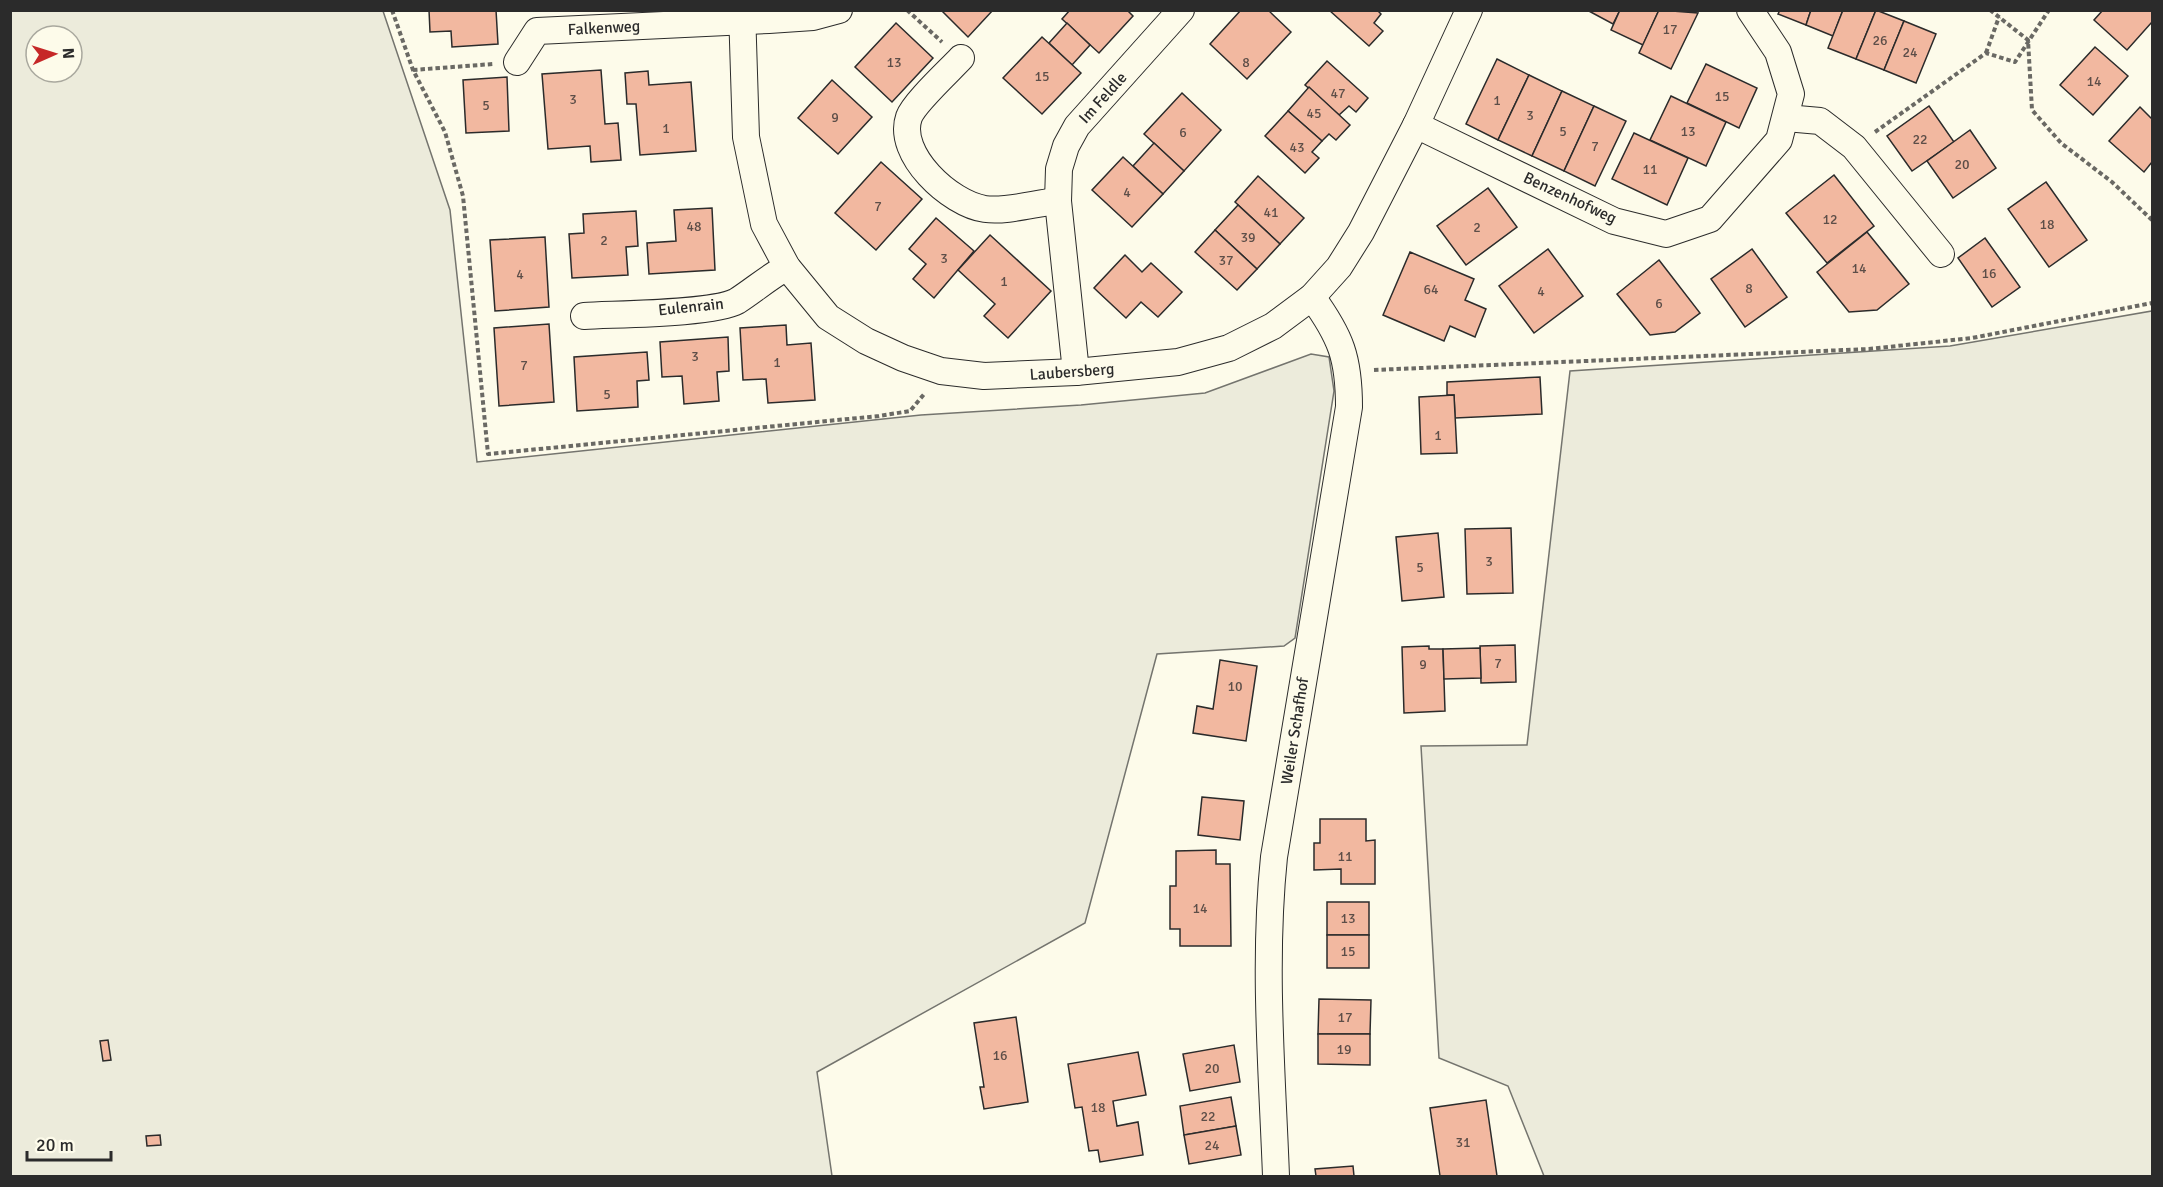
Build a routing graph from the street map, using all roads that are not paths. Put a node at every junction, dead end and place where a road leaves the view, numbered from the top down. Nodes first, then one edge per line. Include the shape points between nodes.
1 (840, 10) edge
2 (1181, 10) edge
3 (1469, 10) edge
4 (1750, 10) edge
5 (742, 16) edge
6 (536, 21) edge
7 (961, 58) road end
8 (518, 62) road end
9 (1786, 118) junction
10 (1416, 124) junction
11 (1058, 201) junction
12 (1941, 254) dead end
13 (787, 267) junction
14 (1312, 297) junction
15 (584, 316) dead end
16 (1076, 372) junction
17 (1276, 1176) edge

1 - 5 street, Falkenweg via 813,16
2 - 11 street, Im Feldle via 1077,126 1059,169
3 - 10 street, Laubersberg
4 - 9 street, Benzenhofweg via 1778,52 1791,94
5 - 6 street, Falkenweg
5 - 13 street, Laubersberg via 746,137 764,224
6 - 8 street, Falkenweg
7 - 11 street via 910,113 905,132 910,150 946,191 969,206 988,210
9 - 10 street, Benzenhofweg via 1779,140 1710,219 1666,234 1614,221
9 - 12 street via 1820,121 1854,147
10 - 14 street, Laubersberg via 1361,232 1339,267
11 - 16 street, Im Feldle
13 - 15 street, Eulenrain via 736,302 713,308
13 - 16 street, Laubersberg via 828,317 903,358 941,370 984,376
14 - 16 street, Laubersberg via 1273,326 1229,348 1178,362
14 - 17 street, Weiler Schafhof via 1330,322 1349,371 1348,407 1274,857 1269,908

